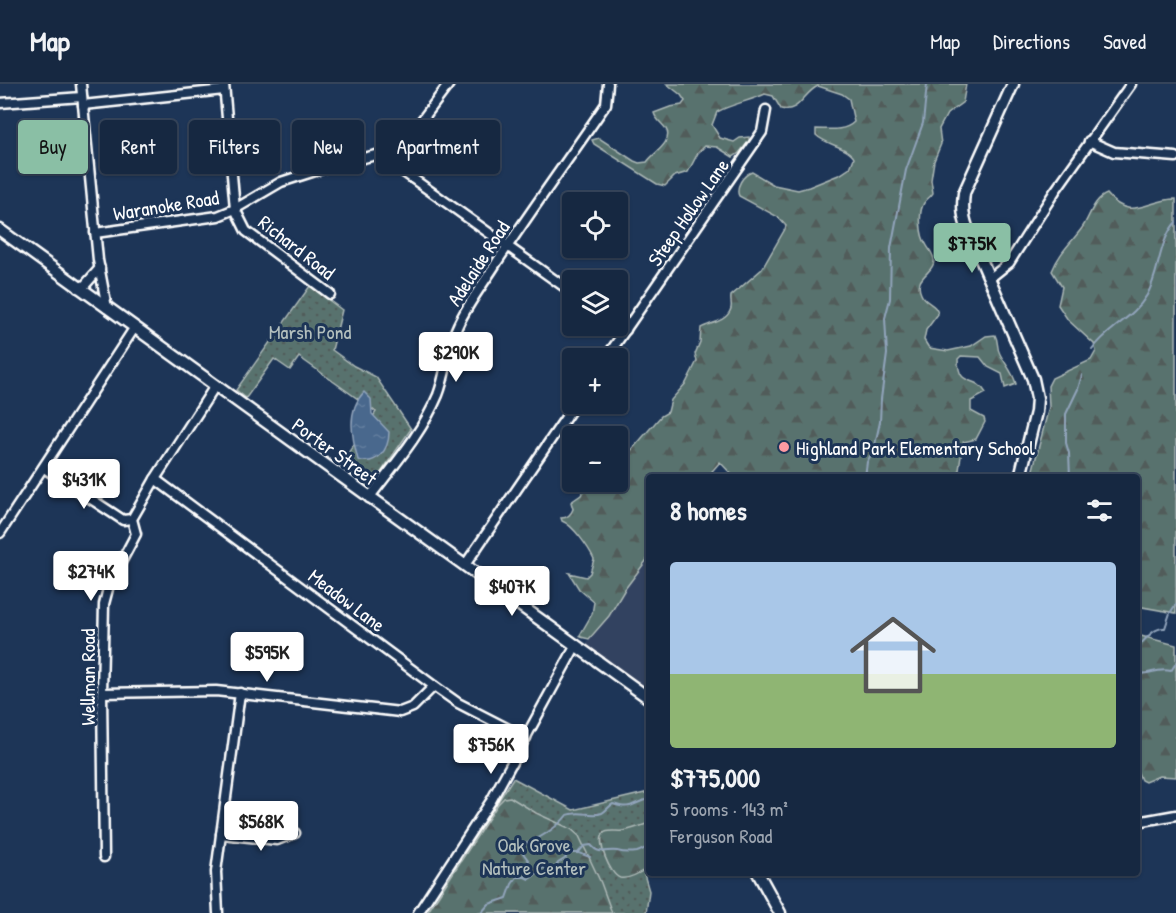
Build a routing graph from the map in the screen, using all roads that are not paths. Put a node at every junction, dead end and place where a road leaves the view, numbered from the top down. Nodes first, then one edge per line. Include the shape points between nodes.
1 (81, 84) edge
2 (449, 84) edge
3 (608, 84) edge
4 (1013, 84) edge
5 (1131, 84) edge
6 (224, 87) edge
7 (83, 101) junction
8 (0, 103) edge
9 (766, 110) dead end
10 (422, 120) edge
11 (1089, 141) junction
12 (376, 156) edge
13 (1176, 157) edge
14 (406, 174) edge
15 (236, 209) junction
16 (0, 230) edge
17 (95, 233) junction
18 (507, 246) junction
19 (100, 268) junction
20 (989, 279) junction
21 (562, 285) edge
22 (78, 288) junction
23 (330, 294) dead end
24 (107, 308) junction
25 (628, 320) edge
26 (135, 327) junction
27 (215, 386) junction
28 (568, 414) edge
29 (44, 468) junction
30 (1021, 474) edge
31 (155, 478) junction
32 (369, 498) junction
33 (132, 519) junction
34 (0, 533) edge
35 (465, 565) junction
36 (576, 645) junction
37 (434, 686) junction
38 (102, 693) junction
39 (240, 693) junction
40 (646, 696) edge
41 (526, 738) junction
42 (1176, 815) edge
43 (1140, 821) edge
44 (296, 833) dead end
45 (221, 834) junction
46 (104, 857) dead end
47 (760, 876) edge
48 (218, 913) edge
49 (418, 913) edge
50 (780, 913) edge

1 - 7 street
2 - 10 street, Waranoke Road
3 - 18 street, Adelaide Road via 606,104
4 - 20 street via 962,205
5 - 11 street
6 - 7 street
6 - 15 street, Richard Road
7 - 8 street
7 - 17 street
9 - 25 street, Steep Hollow Lane via 762,132
11 - 13 street via 1114,152
11 - 20 street via 1009,263
12 - 15 street, Waranoke Road via 281,182
14 - 18 street
15 - 17 street, Waranoke Road via 218,216
15 - 23 street, Richard Road via 246,231
16 - 22 street, Porter Street
17 - 19 street
18 - 21 street
18 - 32 street, Adelaide Road via 457,325 444,375 425,420
19 - 22 street
19 - 24 street
20 - 30 street via 1033,379 1037,399
22 - 24 street, Porter Street
24 - 26 street, Porter Street
26 - 27 street, Porter Street
26 - 29 street
27 - 31 street, Wellman Road
27 - 32 street, Porter Street
28 - 35 street
29 - 33 street via 123,520
29 - 34 street
31 - 33 street, Wellman Road
31 - 37 street, Meadow Lane
32 - 35 street, Porter Street
33 - 38 street, Wellman Road via 136,534 109,585 104,604
35 - 36 street, Porter Street
36 - 40 street, Porter Street
36 - 41 street
37 - 39 street via 413,707 400,712
37 - 41 street, Meadow Lane
38 - 39 street
38 - 46 street, Wellman Road
39 - 45 street
41 - 49 street via 491,801
42 - 43 street
44 - 45 street via 277,840
45 - 48 street via 216,872
47 - 50 street

